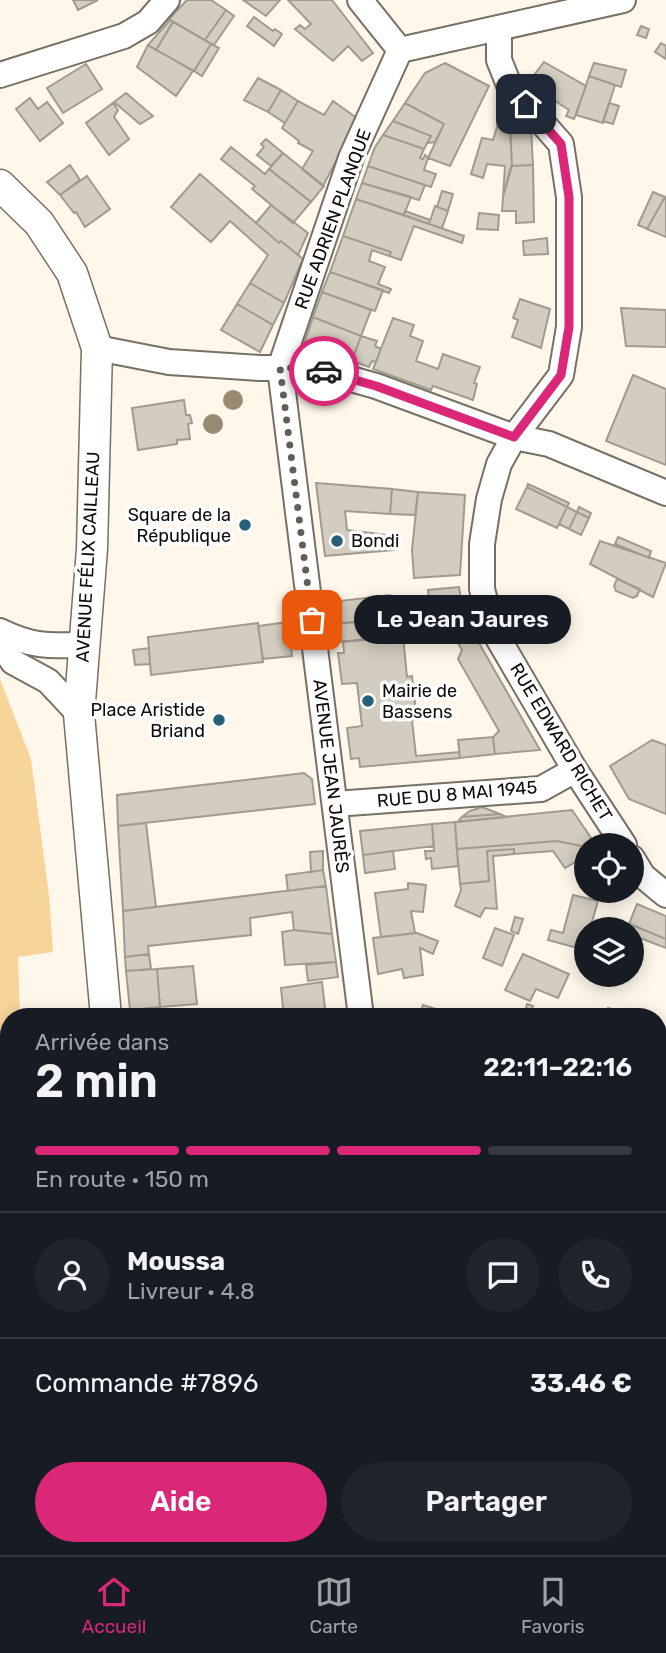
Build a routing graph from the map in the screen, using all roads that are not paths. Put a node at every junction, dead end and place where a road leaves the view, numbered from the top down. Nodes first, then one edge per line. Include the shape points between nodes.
1 (167, 0) edge
2 (360, 0) edge
3 (623, 0) edge
4 (499, 28) junction
5 (400, 50) junction
6 (0, 75) edge
7 (0, 185) edge
8 (97, 348) junction
9 (280, 368) junction
10 (514, 437) junction
11 (666, 493) edge
12 (544, 605) dead end
13 (492, 628) junction
14 (0, 631) edge
15 (0, 643) edge
16 (84, 645) junction
17 (79, 714) junction
18 (575, 770) junction
19 (335, 804) junction
20 (616, 833) edge
21 (644, 873) edge
22 (666, 895) edge
23 (105, 1008) edge
24 (360, 1008) edge

1 - 6 street via 148,22 124,36
2 - 5 street
3 - 4 street
4 - 5 street
4 - 10 street, RUE EDWARD RICHET via 499,60 509,85 561,144 569,197 569,327 561,375
5 - 9 street, RUE ADRIEN PLANQUE via 351,158
7 - 8 street, AVENUE FÉLIX CAILLEAU via 39,223 72,273
8 - 9 street via 169,362
8 - 16 street, AVENUE FÉLIX CAILLEAU via 92,549
9 - 10 street via 312,368 376,386
9 - 19 street, AVENUE JEAN JAURÈS
10 - 11 street via 549,444
10 - 13 street, RUE EDWARD RICHET via 499,464 482,544 482,589
12 - 13 lane
13 - 18 street, RUE EDWARD RICHET
14 - 16 street via 24,643
15 - 17 street via 13,662 48,681
16 - 17 street, AVENUE FÉLIX CAILLEAU
17 - 23 street, AVENUE FÉLIX CAILLEAU
18 - 19 street, RUE DU 8 MAI 1945 via 541,789
18 - 20 street, RUE EDWARD RICHET
19 - 24 street, AVENUE JEAN JAURÈS
21 - 22 street

